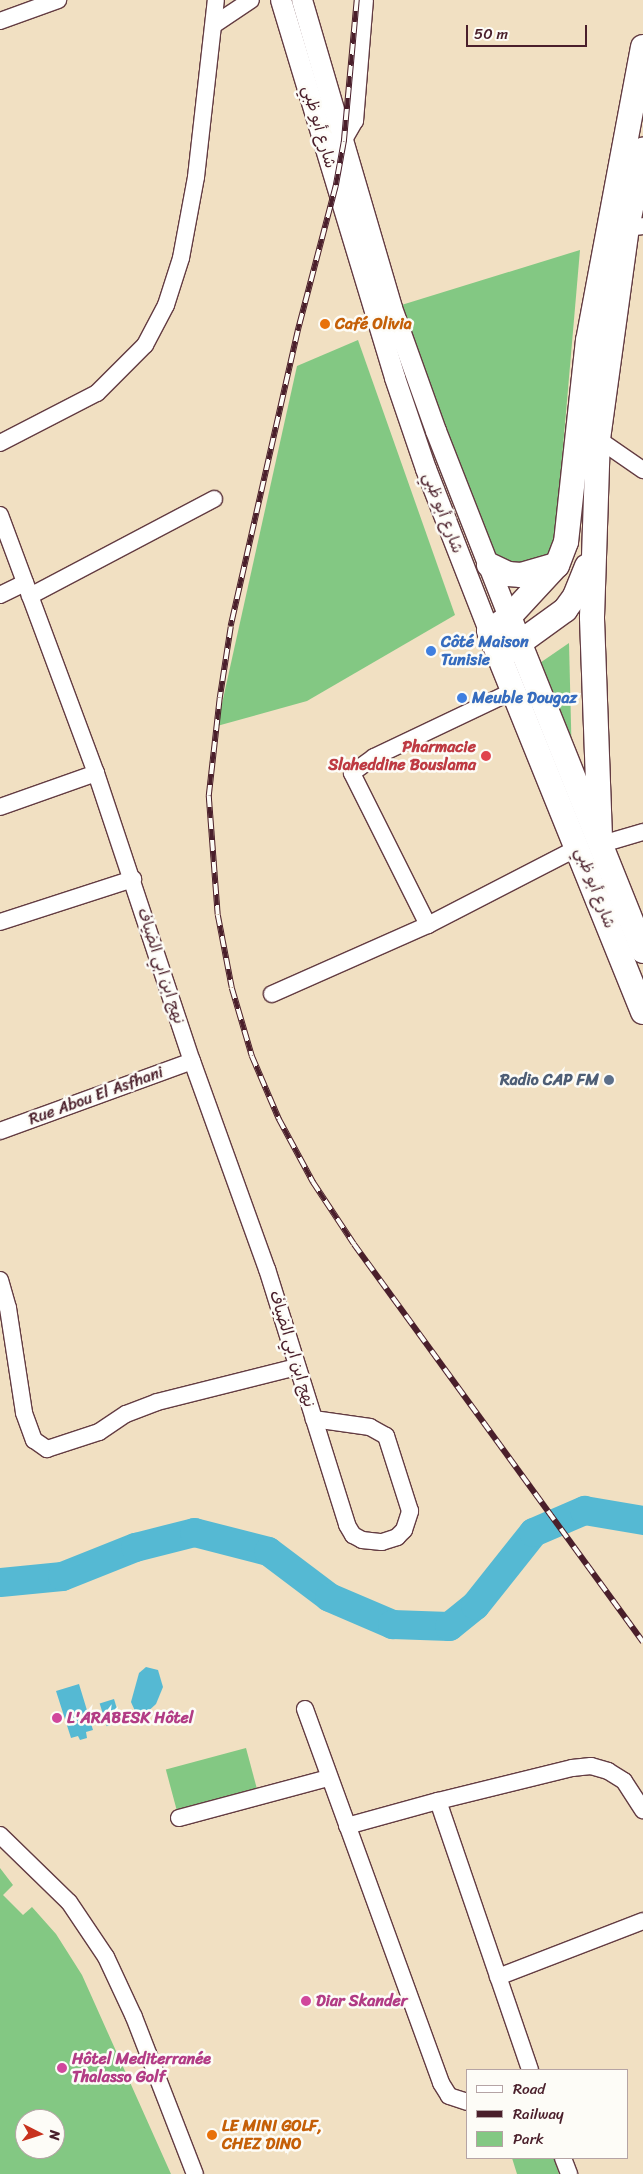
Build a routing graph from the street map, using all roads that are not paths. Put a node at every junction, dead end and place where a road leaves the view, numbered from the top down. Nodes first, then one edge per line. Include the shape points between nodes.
1 (58, 0) edge
2 (216, 0) edge
3 (251, 0) edge
4 (282, 0) edge
5 (302, 0) edge
6 (365, 0) edge
7 (22, 6) edge
8 (0, 21) edge
9 (215, 24) junction
10 (643, 47) edge
11 (344, 142) junction
12 (643, 150) edge
13 (330, 162) junction
14 (635, 227) edge
15 (598, 438) junction
16 (0, 443) edge
17 (643, 470) edge
18 (214, 498) dead end
19 (0, 516) edge
20 (592, 547) junction
21 (556, 565) junction
22 (489, 566) junction
23 (27, 590) junction
24 (0, 595) edge
25 (509, 617) junction
26 (489, 631) junction
27 (521, 643) junction
28 (500, 657) junction
29 (513, 691) junction
30 (96, 773) junction
31 (0, 807) edge
32 (643, 832) edge
33 (594, 842) junction
34 (133, 879) junction
35 (0, 922) edge
36 (428, 925) junction
37 (643, 951) edge
38 (272, 994) dead end
39 (643, 1012) edge
40 (192, 1061) junction
41 (0, 1131) edge
42 (0, 1280) edge
43 (296, 1367) junction
44 (314, 1419) junction
45 (305, 1709) dead end
46 (328, 1778) junction
47 (438, 1801) junction
48 (643, 1810) edge
49 (179, 1818) dead end
50 (346, 1826) junction
51 (0, 1836) edge
52 (643, 1921) edge
53 (498, 1977) junction
54 (530, 2069) edge
55 (466, 2102) edge
56 (563, 2159) edge
57 (195, 2174) edge
58 (569, 2174) edge

1 - 7 street
2 - 9 street
3 - 9 street
4 - 13 main road, شارع أبو ظبي
5 - 11 main road, شارع أبو ظبي
6 - 11 street via 355,121
7 - 8 street
9 - 16 street via 181,258 161,313 145,345 97,393
10 - 21 highway via 588,340 571,518 566,542
11 - 13 street
11 - 22 main road, شارع أبو ظبي via 392,308
12 - 14 highway
13 - 26 main road, شارع أبو ظبي via 395,378
14 - 15 highway
15 - 17 street
15 - 20 highway
18 - 23 street
19 - 23 street, نهج ابن ابي الضياف
20 - 27 highway via 584,576 570,603 542,630
20 - 33 highway
21 - 22 highway via 521,576
21 - 25 highway
22 - 25 main road, شارع أبو ظبي
23 - 24 street
23 - 30 street, نهج ابن ابي الضياف
25 - 26 highway
25 - 27 highway, شارع أبو ظبي
26 - 28 highway, شارع أبو ظبي
27 - 28 highway
27 - 33 highway, شارع أبو ظبي
28 - 29 highway, شارع أبو ظبي
29 - 33 highway, شارع أبو ظبي
29 - 36 street via 374,757 352,773
30 - 31 street
30 - 34 street, نهج ابن ابي الضياف
32 - 33 street
33 - 36 street
33 - 37 highway, شارع أبو ظبي
33 - 39 highway, شارع أبو ظبي
34 - 35 street
34 - 40 street, نهج ابن ابي الضياف
36 - 38 street
40 - 41 street, Rue Abou El Asfhani
40 - 43 street, نهج ابن ابي الضياف via 267,1268
42 - 43 street via 8,1308 24,1413 34,1440 47,1449 99,1432 126,1414 157,1402
43 - 44 street, نهج ابن ابي الضياف
44 - 44 street, نهج ابن ابي الضياف via 353,1535 371,1542 397,1537 404,1530 410,1511 386,1436 370,1427
45 - 46 street
46 - 49 street
46 - 50 street
47 - 48 street via 591,1766 624,1781
47 - 50 street
47 - 53 street
50 - 55 street via 441,2083 449,2096
51 - 57 street via 69,1902 106,1957 134,2016
52 - 53 street
53 - 54 street
56 - 58 street

